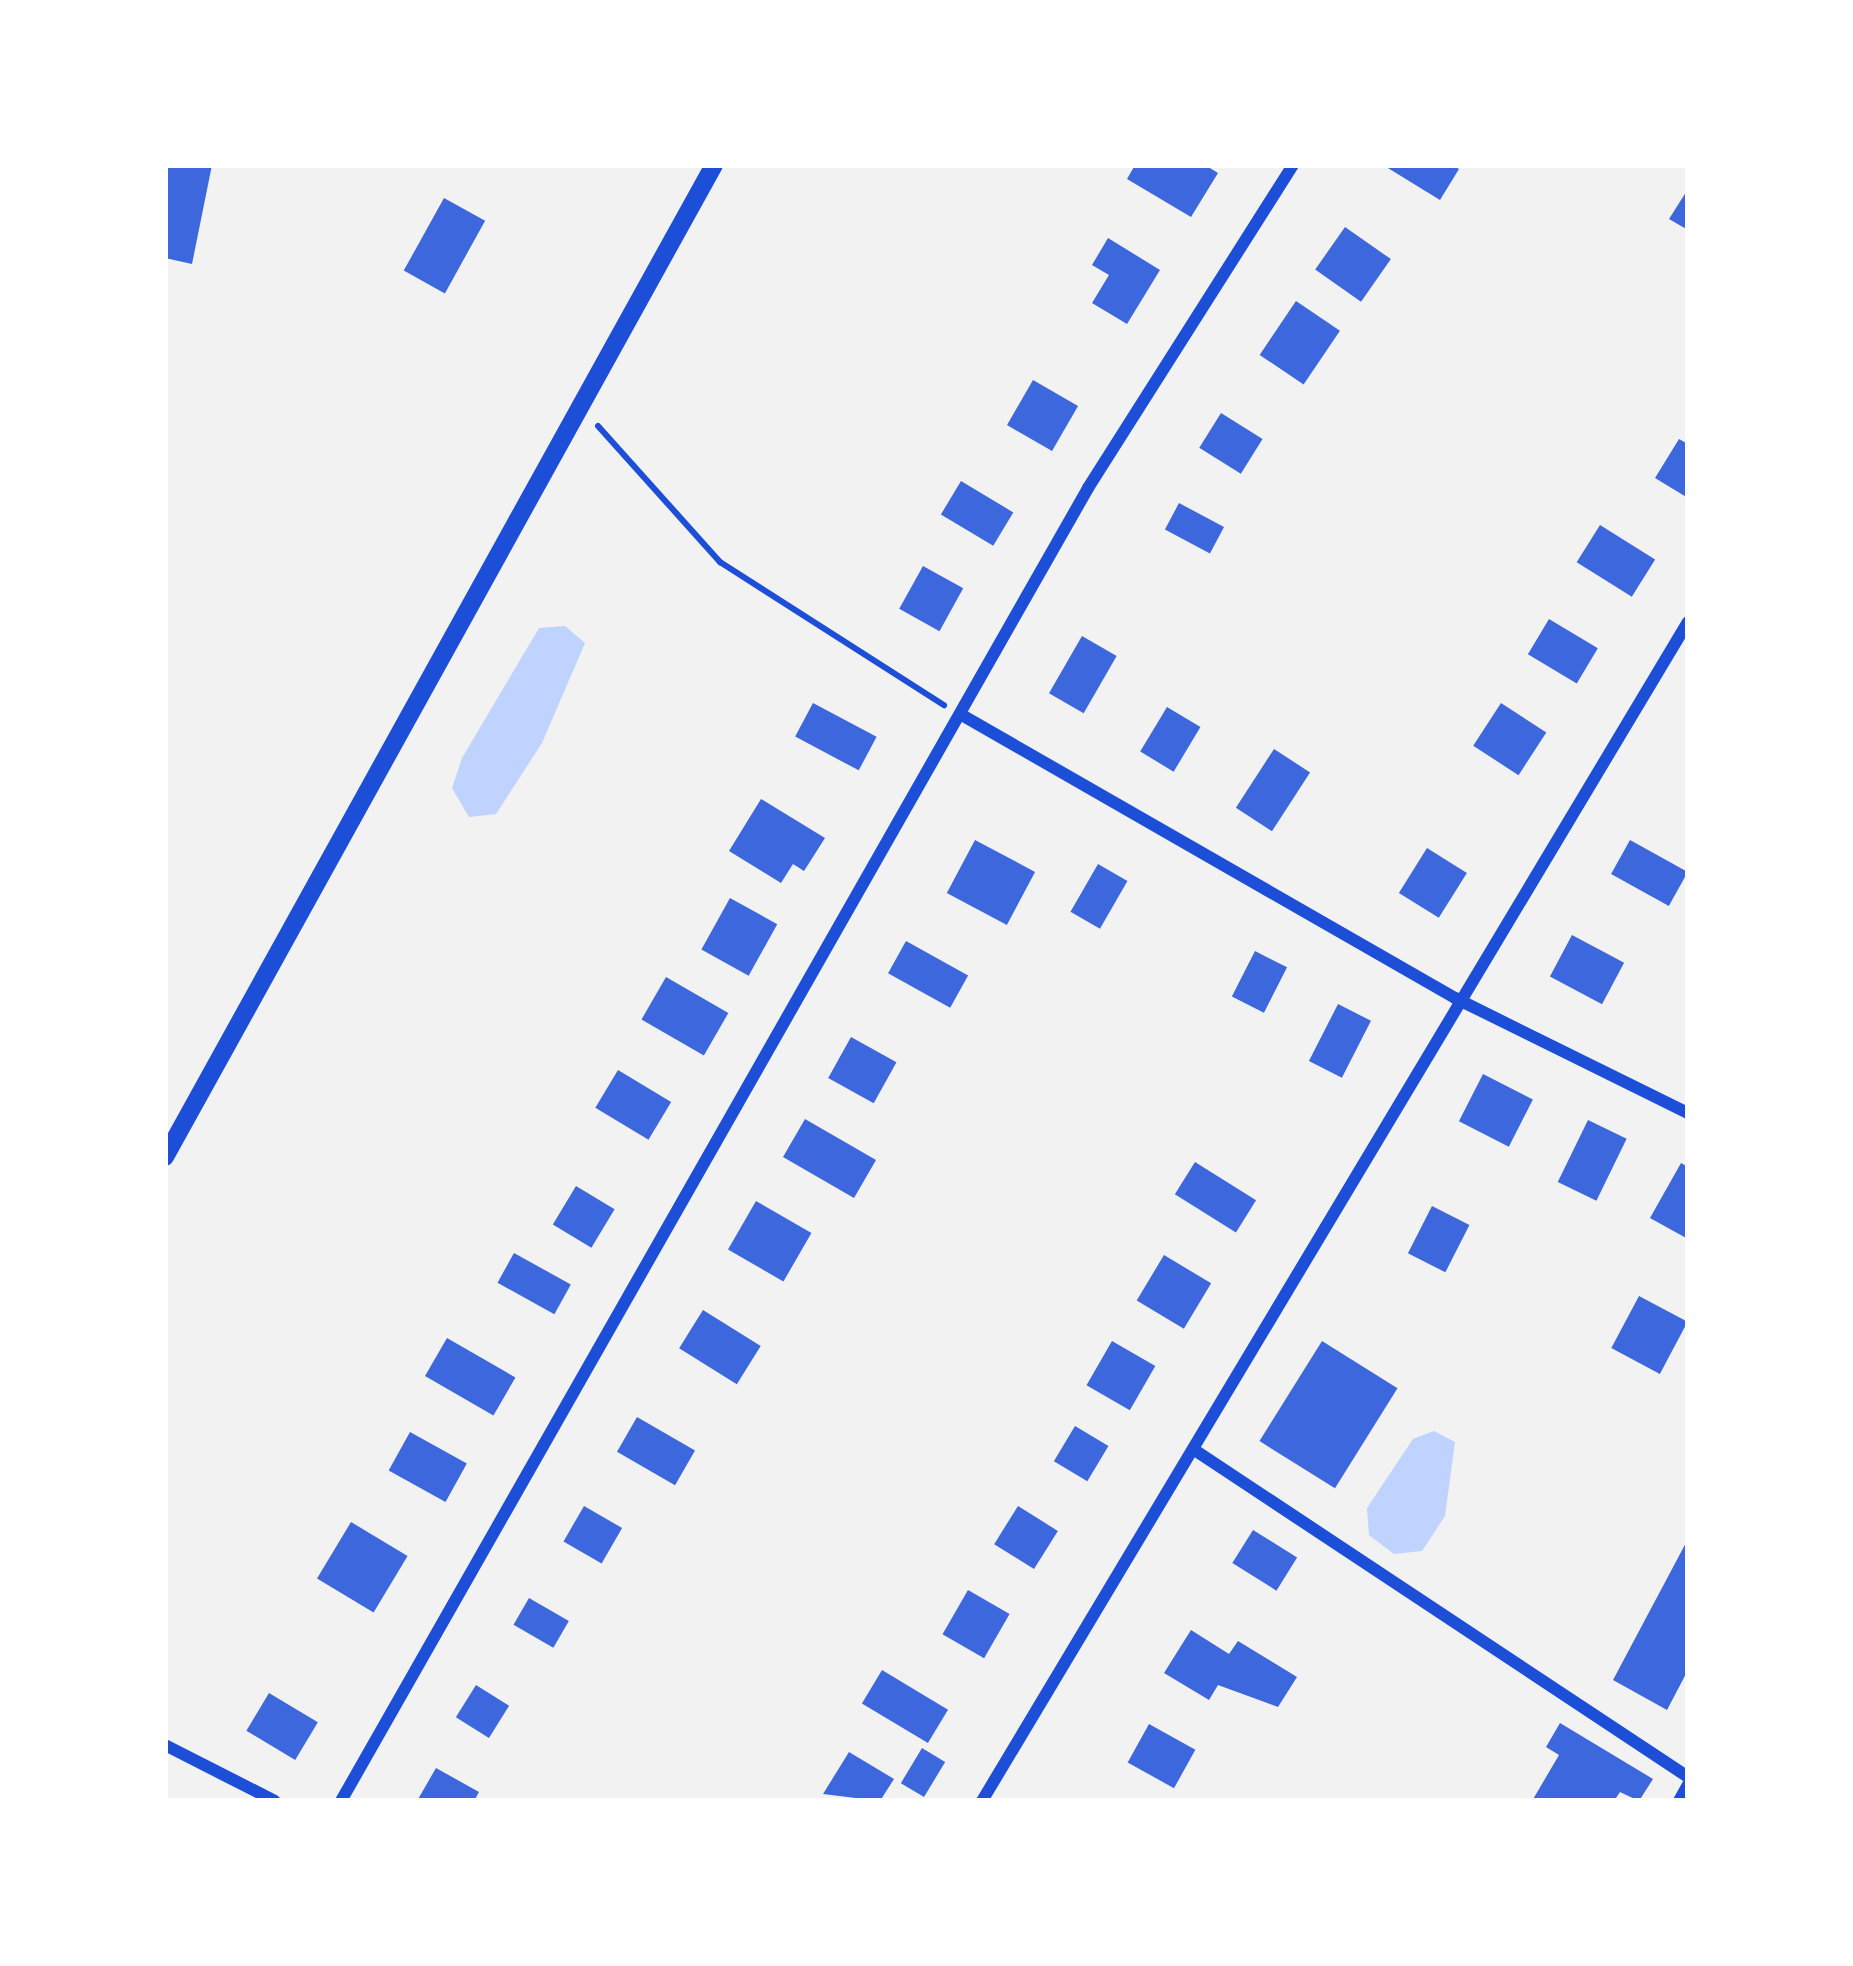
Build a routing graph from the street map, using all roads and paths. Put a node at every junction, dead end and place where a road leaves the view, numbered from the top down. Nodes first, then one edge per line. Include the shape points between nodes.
1 (714, 165) edge
2 (1294, 165) edge
3 (580, 405) junction
4 (1688, 622) edge
5 (960, 714) junction
6 (1455, 998) junction
7 (1688, 1113) edge
8 (165, 1157) edge
9 (1192, 1449) junction
10 (165, 1744) edge
11 (1688, 1781) edge
12 (275, 1801) edge
13 (341, 1801) edge
14 (982, 1801) edge
15 (1679, 1801) edge

1 - 3 street
2 - 5 street
3 - 5 path via 719,562
3 - 8 street
4 - 6 street
5 - 6 street
5 - 13 street
6 - 7 street
6 - 9 street
9 - 11 street
9 - 14 street
10 - 12 street
11 - 15 street

